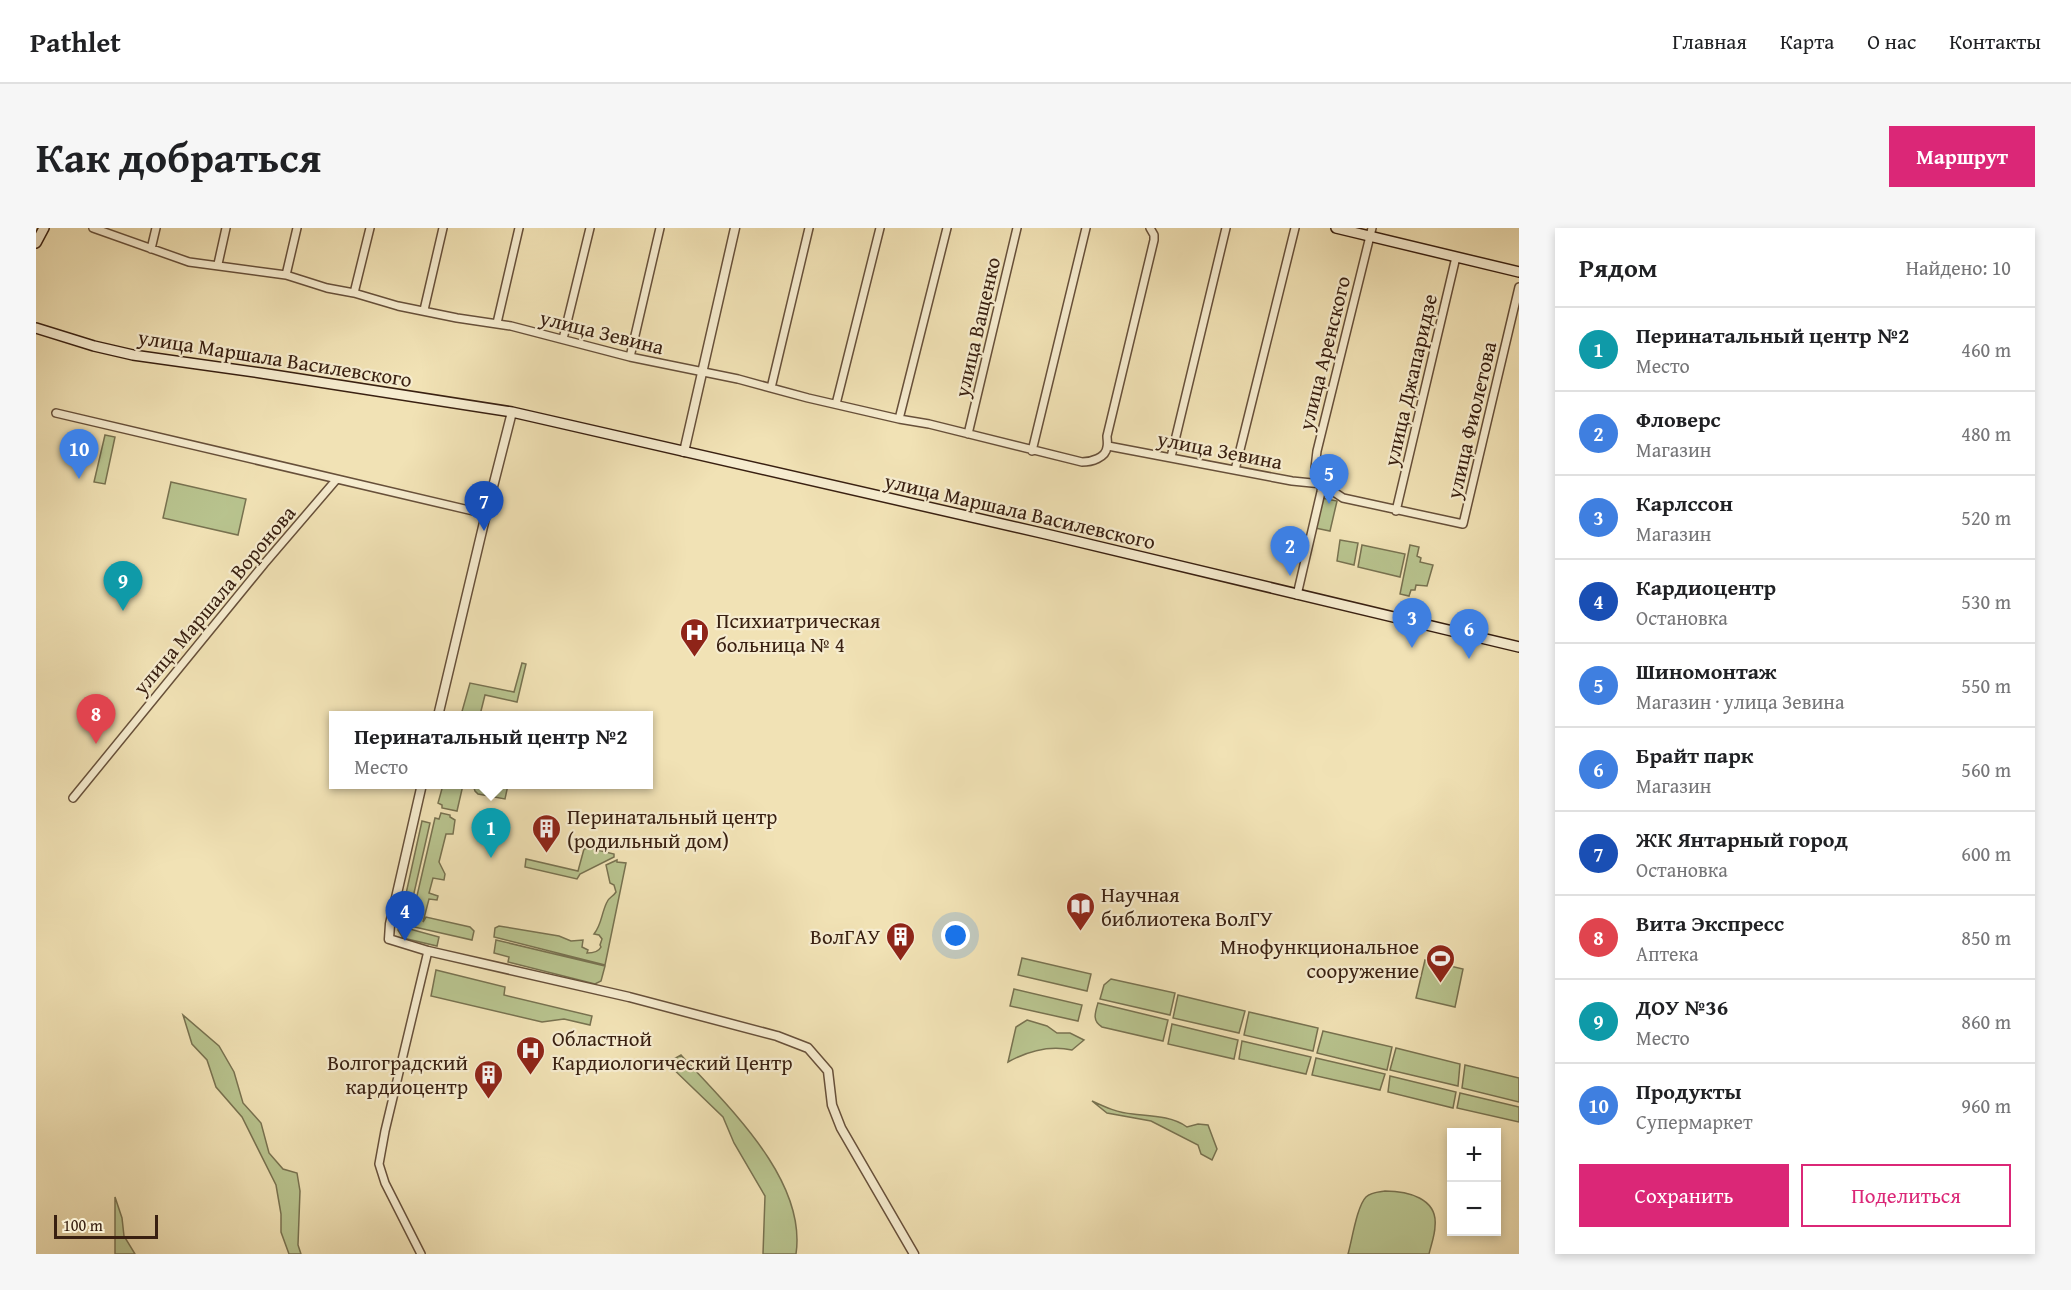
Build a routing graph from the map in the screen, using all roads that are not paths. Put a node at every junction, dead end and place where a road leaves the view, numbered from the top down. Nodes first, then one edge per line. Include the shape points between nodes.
1 (44, 228) edge
2 (93, 228) edge
3 (156, 228) edge
4 (226, 228) edge
5 (297, 228) edge
6 (370, 228) edge
7 (443, 228) edge
8 (519, 228) edge
9 (590, 228) edge
10 (660, 228) edge
11 (735, 228) edge
12 (809, 228) edge
13 (880, 228) edge
14 (947, 228) edge
15 (1017, 228) edge
16 (1086, 228) edge
17 (1150, 228) edge
18 (1226, 228) edge
19 (1295, 228) edge
20 (1336, 228) edge
21 (1371, 232) edge
22 (36, 243) edge
23 (151, 249) junction
24 (1456, 257) junction
25 (218, 264) junction
26 (1519, 272) edge
27 (286, 275) junction
28 (1519, 287) edge
29 (354, 293) junction
30 (424, 310) junction
31 (497, 323) junction
32 (36, 328) edge
33 (563, 339) junction
34 (630, 357) junction
35 (702, 372) junction
36 (771, 388) junction
37 (836, 404) junction
38 (512, 412) junction
39 (56, 413) dead end
40 (899, 419) junction
41 (968, 434) junction
42 (1108, 446) junction
43 (1032, 451) junction
44 (684, 452) junction
45 (1171, 457) junction
46 (1235, 470) junction
47 (336, 480) junction
48 (1322, 484) junction
49 (1396, 511) junction
50 (486, 514) junction
51 (1463, 524) joint
52 (1297, 595) junction
53 (1519, 647) edge
54 (439, 711) edge
55 (421, 789) edge
56 (73, 798) dead end
57 (428, 951) junction
58 (421, 1254) edge
59 (914, 1254) edge

1 - 22 main road
2 - 23 street, улица Зевина
3 - 23 street
4 - 25 street
5 - 27 street
6 - 29 street
7 - 30 street
8 - 31 street
9 - 33 street
10 - 34 street
11 - 35 street
12 - 36 street
13 - 37 street
14 - 40 street
15 - 41 street, улица Ващенко
16 - 43 street
17 - 42 street via 1154,240 1107,436
18 - 45 street
19 - 46 street
20 - 21 main road
21 - 24 main road
21 - 48 street, улица Аренского via 1317,452 1316,479
23 - 25 street, улица Зевина via 189,262
24 - 26 main road
24 - 49 street, улица Джапаридзе
25 - 27 street, улица Зевина
27 - 29 street, улица Зевина
28 - 51 street, улица Фиолетова
29 - 30 street, улица Зевина
30 - 31 street, улица Зевина
31 - 33 street, улица Зевина
32 - 38 main road, улица Маршала Василевского via 133,355
33 - 34 street, улица Зевина
34 - 35 street, улица Зевина
35 - 36 street, улица Зевина
35 - 44 street
36 - 37 street, улица Зевина
37 - 40 street, улица Зевина
38 - 44 main road, улица Маршала Василевского
38 - 50 street
39 - 47 street
40 - 41 street, улица Зевина
41 - 43 street, улица Зевина
42 - 43 street, улица Зевина via 1094,461 1082,462
42 - 45 street, улица Зевина
44 - 52 main road, улица Маршала Василевского
45 - 46 street, улица Зевина
46 - 48 street, улица Зевина
47 - 50 street
47 - 56 street, улица Маршала Воронова
48 - 49 street, улица Зевина via 1343,498
48 - 52 street
49 - 51 street, улица Зевина
50 - 54 street
52 - 53 main road, улица Маршала Василевского
55 - 57 street via 389,939
57 - 58 street via 379,1164
57 - 59 street via 629,997 777,1036 808,1048 828,1071 832,1105 841,1128

